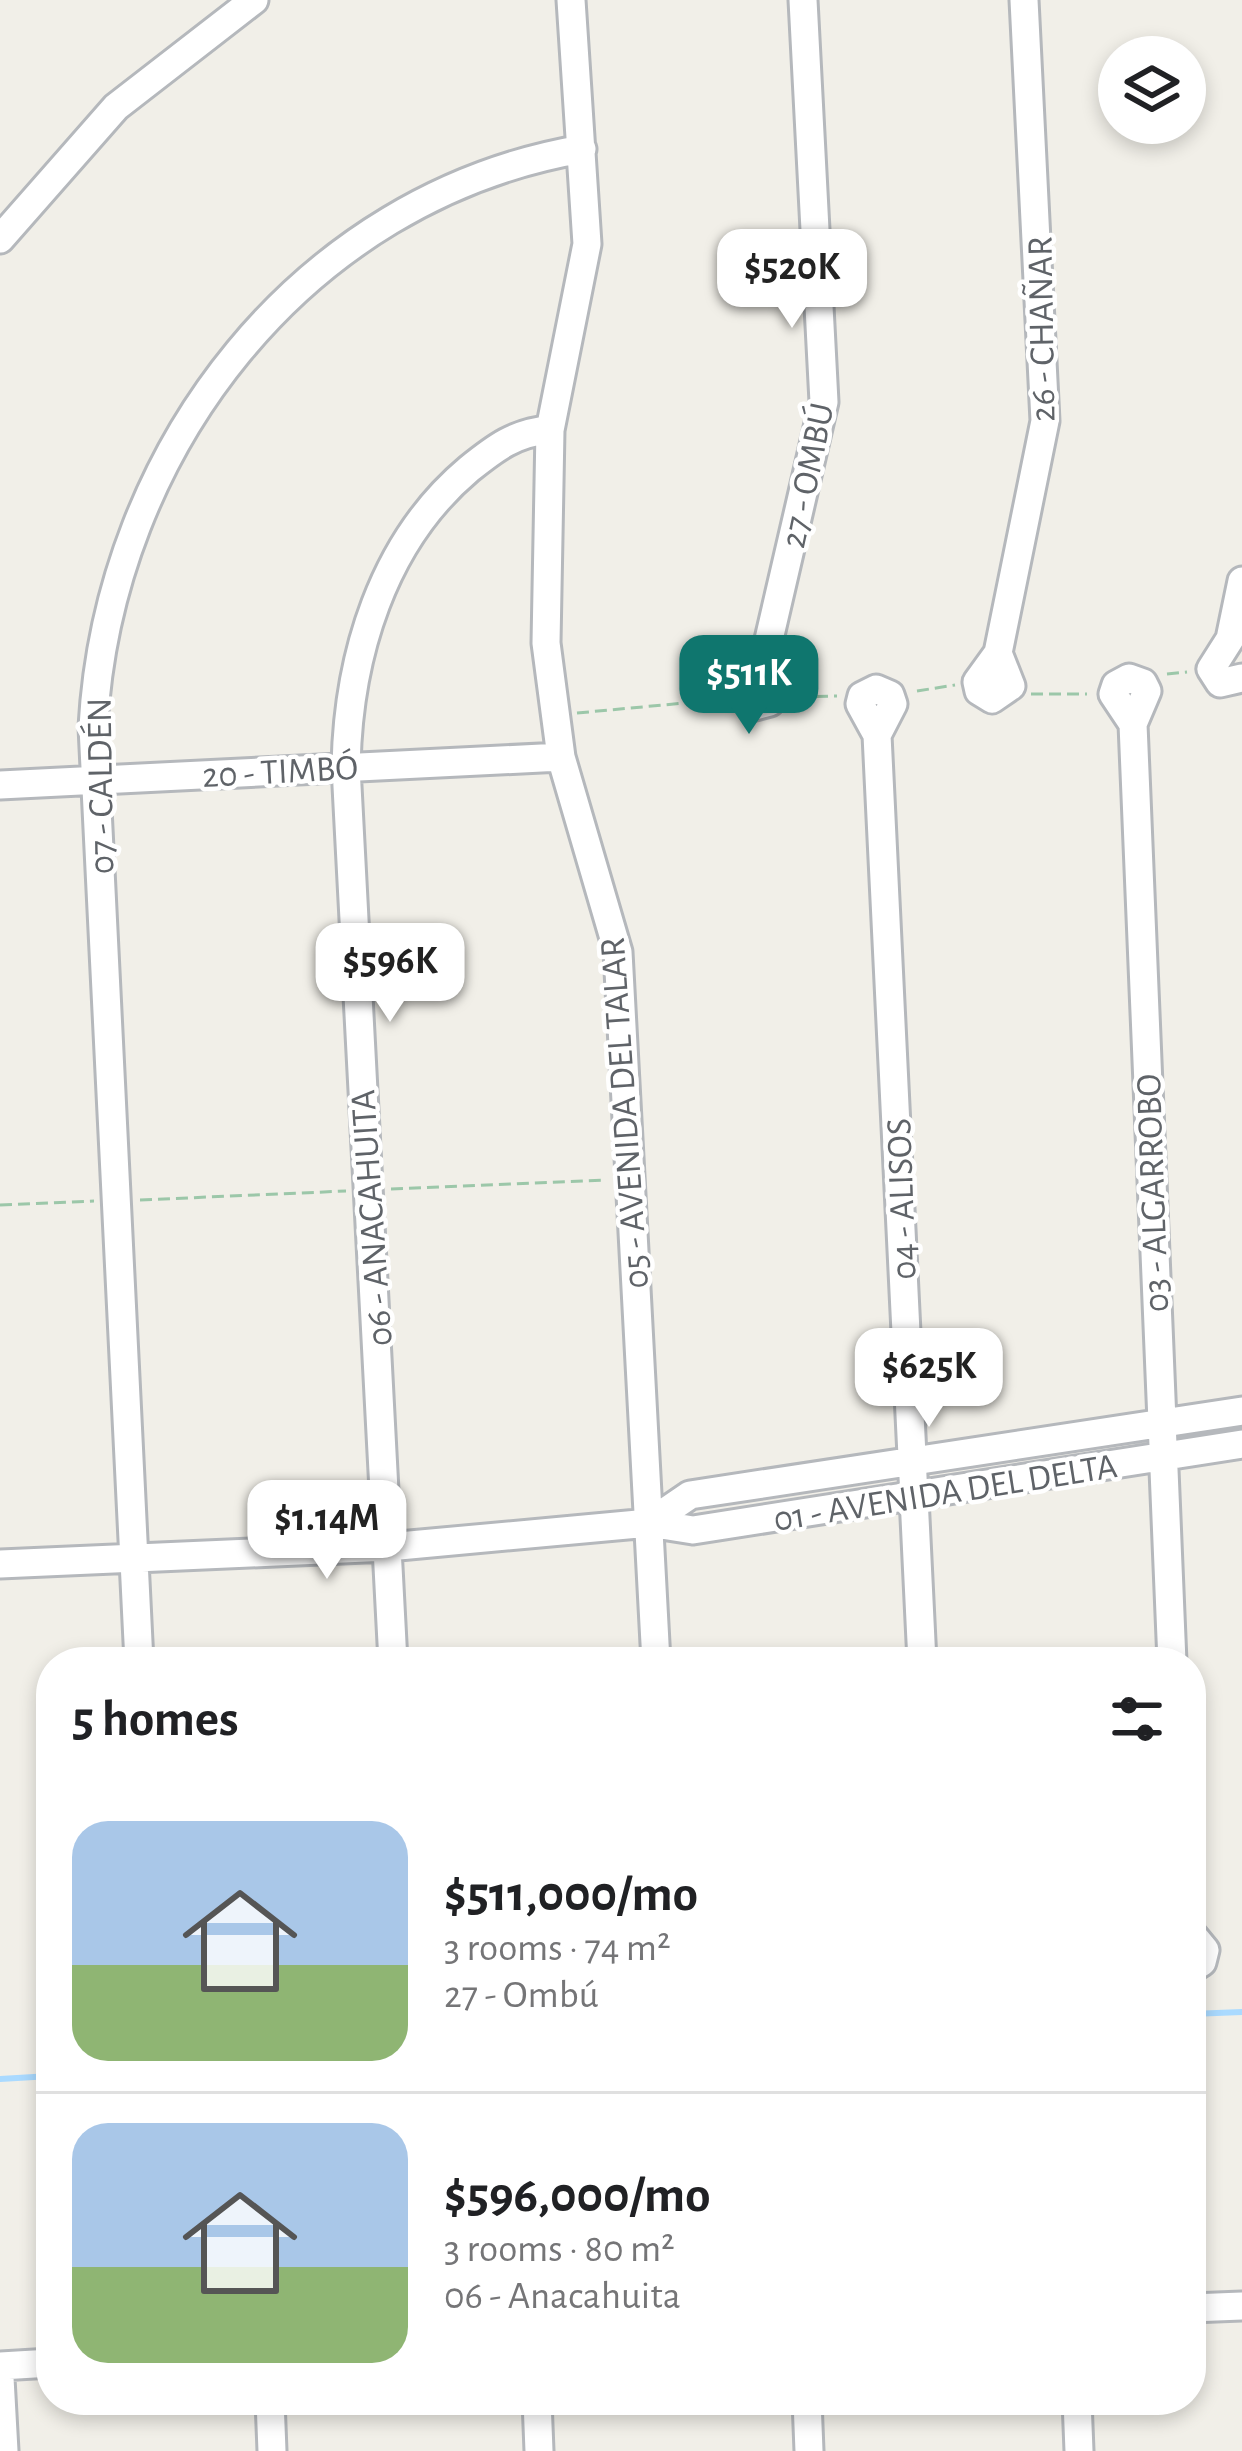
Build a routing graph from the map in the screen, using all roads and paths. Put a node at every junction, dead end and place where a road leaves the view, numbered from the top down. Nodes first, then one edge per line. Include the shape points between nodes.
1 (254, 0) edge
2 (571, 0) edge
3 (803, 0) edge
4 (1024, 0) edge
5 (582, 148) junction
6 (0, 239) edge
7 (550, 430) junction
8 (1242, 581) edge
9 (1236, 649) edge
10 (764, 661) junction
11 (1211, 669) junction
12 (1242, 678) edge
13 (1121, 686) junction
14 (993, 692) junction
15 (876, 696) junction
16 (742, 697) junction
17 (773, 697) junction
18 (554, 716) junction
19 (561, 757) junction
20 (346, 767) junction
21 (94, 780) junction
22 (0, 785) edge
23 (630, 1179) junction
24 (368, 1190) junction
25 (118, 1201) junction
26 (0, 1205) edge
27 (1242, 1412) edge
28 (1161, 1423) junction
29 (1242, 1444) edge
30 (1162, 1457) junction
31 (910, 1465) junction
32 (914, 1497) junction
33 (649, 1522) junction
34 (388, 1547) junction
35 (133, 1561) junction
36 (0, 1564) edge
37 (138, 1647) edge
38 (392, 1647) edge
39 (655, 1647) edge
40 (921, 1647) edge
41 (1171, 1647) edge
42 (1242, 2306) edge
43 (1206, 2307) edge
44 (36, 2364) edge
45 (0, 2366) edge
46 (0, 2378) edge
47 (271, 2415) edge
48 (538, 2415) edge
49 (808, 2415) edge
50 (1078, 2415) edge
51 (4, 2451) edge
52 (272, 2451) edge
53 (539, 2451) edge
54 (809, 2451) edge
55 (1079, 2451) edge

1 - 6 street via 116,106
2 - 5 street, 05 - AVENIDA DEL TALAR
3 - 10 street, 27 - OMBÚ via 824,402
4 - 14 street, 26 - CHAÑAR via 1046,401 998,653 982,672
5 - 7 street, 05 - AVENIDA DEL TALAR via 586,259
5 - 21 street, 07 - CALDÉN via 493,169 385,222 306,279 222,368 184,424 128,553 95,688
7 - 18 street, 05 - AVENIDA DEL TALAR via 545,644
7 - 20 street, 06 - ANACAHUITA via 528,431 490,452 406,539 361,646
8 - 9 street
9 - 11 street
10 - 16 street via 746,678
10 - 17 street
11 - 12 street via 1220,683
11 - 13 path
13 - 14 path
13 - 28 street, 03 - ALGARROBO via 1144,683 1147,691 1133,724
14 - 15 path via 964,684
15 - 17 path
15 - 31 street, 04 - ALISOS via 891,715 877,735
16 - 17 street via 763,706
16 - 18 path
18 - 19 street, 05 - AVENIDA DEL TALAR
19 - 20 street, 20 - TIMBÓ
19 - 23 street, 05 - AVENIDA DEL TALAR via 618,952
20 - 21 street, 20 - TIMBÓ
20 - 24 street, 06 - ANACAHUITA
21 - 22 street, 20 - TIMBÓ
21 - 25 street, 07 - CALDÉN
23 - 24 path
23 - 33 street, 05 - AVENIDA DEL TALAR
24 - 25 path
24 - 34 street, 06 - ANACAHUITA
25 - 26 path
25 - 35 street, 07 - CALDÉN
27 - 28 street, 01 - AVENIDA DEL DELTA
28 - 30 street, 03 - ALGARROBO
28 - 31 street, 01 - AVENIDA DEL DELTA
29 - 30 street, 01 - AVENIDA DEL DELTA
30 - 32 street, 01 - AVENIDA DEL DELTA
30 - 41 street, 03 - ALGARROBO
31 - 32 street, 04 - ALISOS
31 - 33 street, 01 - AVENIDA DEL DELTA via 691,1495
32 - 33 street, 01 - AVENIDA DEL DELTA via 693,1530
32 - 40 street, 04 - ALISOS
33 - 34 street, 01 - AVENIDA DEL DELTA
33 - 39 street, 05 - AVENIDA DEL TALAR
34 - 35 street, 01 - AVENIDA DEL DELTA
34 - 38 street, 06 - ANACAHUITA
35 - 36 street, 01 - AVENIDA DEL DELTA
35 - 37 street, 07 - CALDÉN
42 - 43 street
44 - 45 street
46 - 51 street
47 - 52 street
48 - 53 street
49 - 54 street
50 - 55 street

